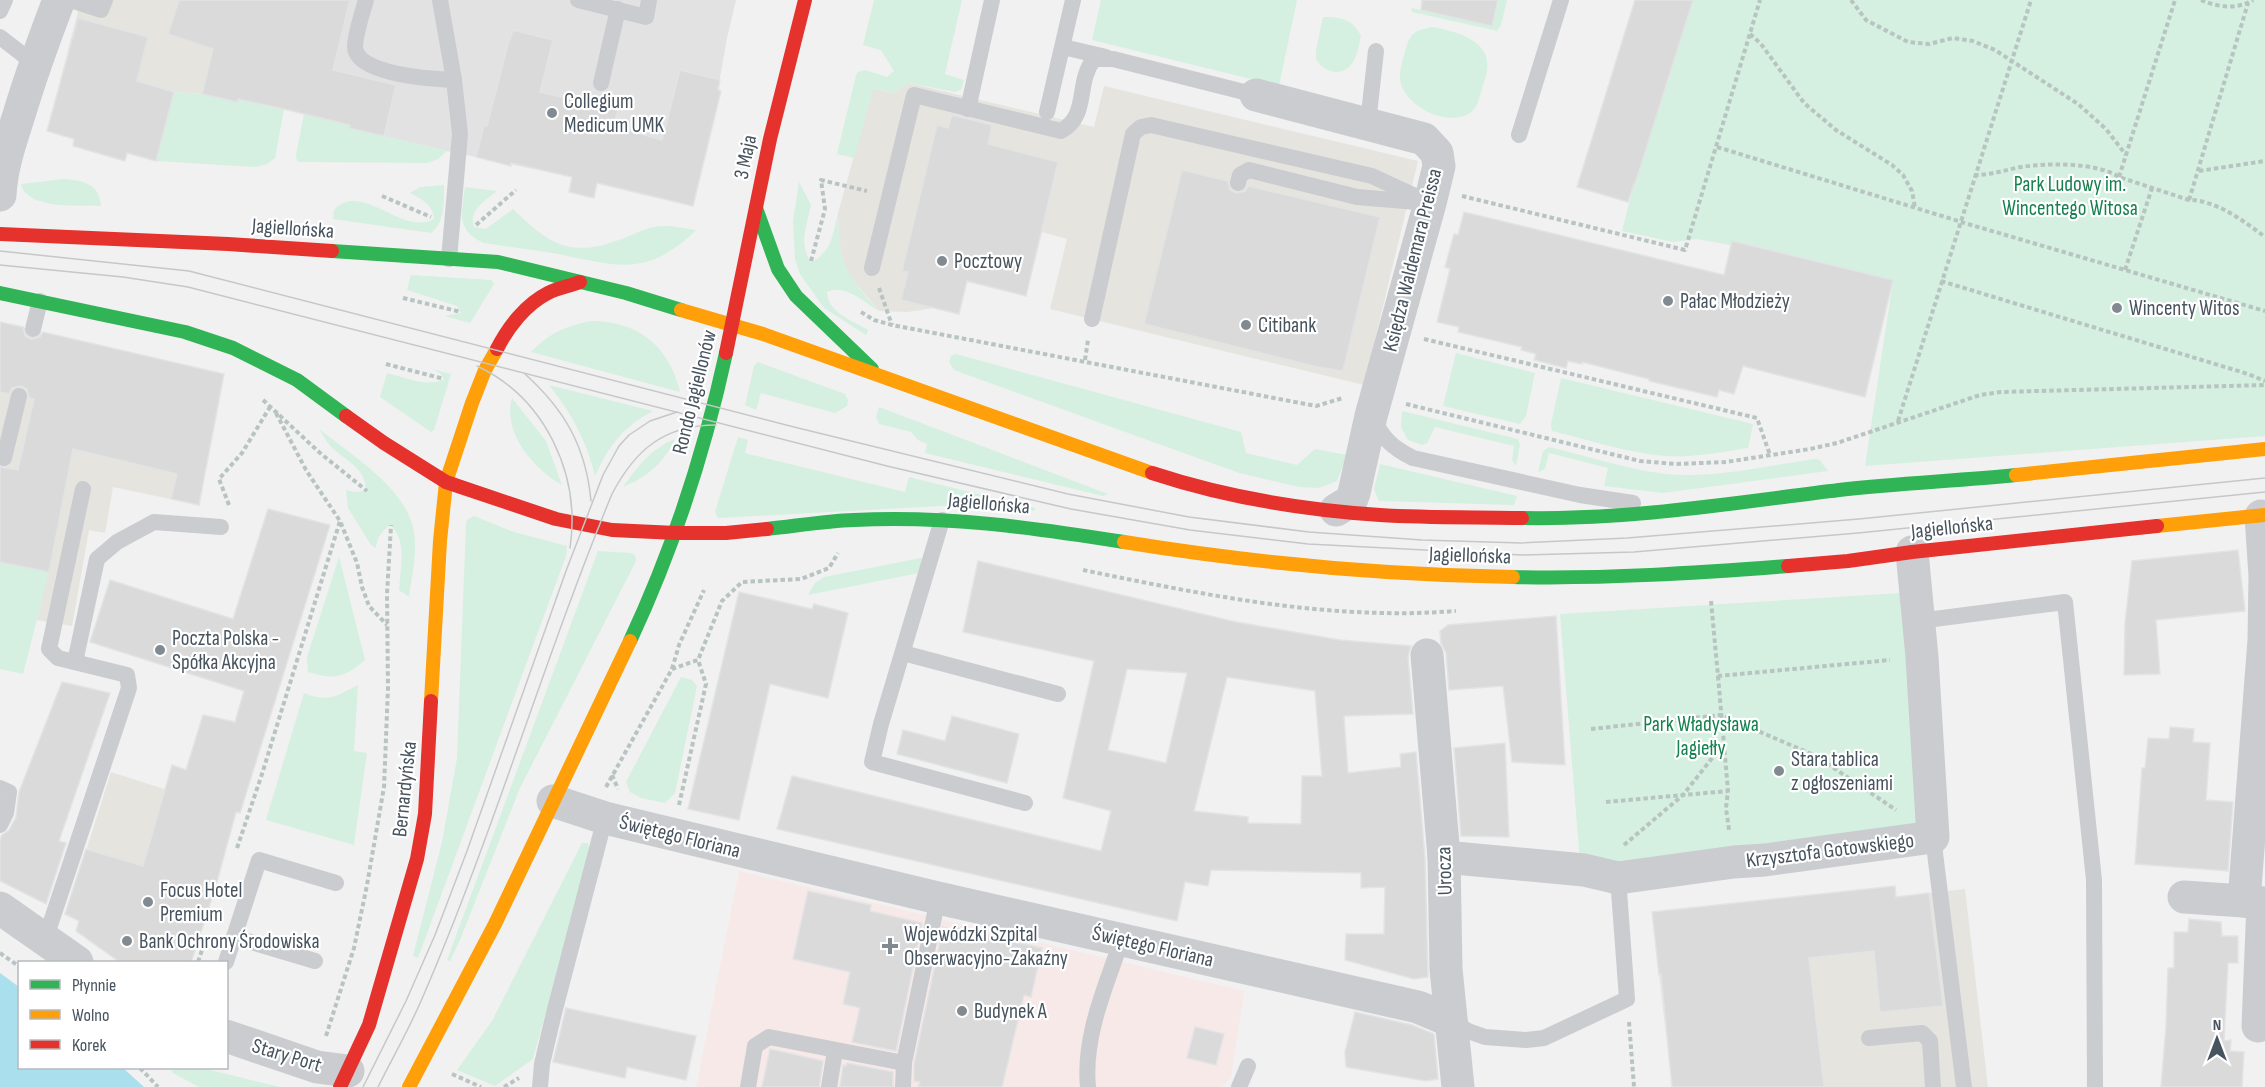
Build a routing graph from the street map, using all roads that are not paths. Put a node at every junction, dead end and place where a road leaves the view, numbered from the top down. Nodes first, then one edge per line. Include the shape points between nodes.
1 (5, 0) edge
2 (59, 0) edge
3 (69, 0) edge
4 (105, 0) edge
5 (366, 0) edge
6 (440, 0) edge
7 (578, 0) edge
8 (650, 0) edge
9 (805, 0) edge
10 (992, 0) edge
11 (1073, 0) edge
12 (1561, 0) edge
13 (618, 9) junction
14 (0, 11) edge
15 (0, 37) edge
16 (1063, 47) junction
17 (1376, 51) dead end
18 (1113, 59) junction
19 (35, 64) junction
20 (454, 80) junction
21 (601, 83) dead end
22 (1256, 95) joint
23 (968, 109) junction
24 (1047, 112) dead end
25 (1368, 123) junction
26 (1519, 135) dead end
27 (1238, 183) dead end
28 (0, 195) edge
29 (1444, 199) junction
30 (756, 208) junction
31 (0, 234) edge
32 (449, 259) junction
33 (872, 268) road end
34 (580, 282) junction
35 (0, 293) edge
36 (40, 301) junction
37 (1092, 319) dead end
38 (732, 324) junction
39 (33, 329) dead end
40 (881, 378) junction
41 (19, 396) dead end
42 (1385, 406) junction
43 (2265, 449) edge
44 (4, 458) dead end
45 (446, 482) junction
46 (83, 489) dead end
47 (1336, 510) junction
48 (1681, 511) junction
49 (2263, 515) edge
50 (942, 520) junction
51 (221, 527) dead end
52 (676, 533) junction
53 (1912, 552) junction
54 (1919, 621) junction
55 (903, 653) junction
56 (1427, 655) dead end
57 (75, 662) junction
58 (1058, 694) dead end
59 (0, 788) edge
60 (554, 801) junction
61 (1025, 803) dead end
62 (605, 818) junction
63 (0, 825) edge
64 (1933, 837) junction
65 (1444, 857) junction
66 (1618, 878) junction
67 (336, 884) dead end
68 (2184, 897) dead end
69 (938, 898) junction
70 (2258, 903) edge
71 (0, 908) edge
72 (234, 936) junction
73 (1122, 939) junction
74 (45, 940) junction
75 (74, 961) edge
76 (227, 961) edge
77 (315, 961) dead end
78 (1452, 1021) junction
79 (2258, 1026) dead end
80 (228, 1037) edge
81 (1869, 1038) dead end
82 (835, 1051) junction
83 (904, 1063) junction
84 (1248, 1066) dead end
85 (335, 1075) edge
86 (409, 1087) edge
87 (540, 1087) edge
88 (748, 1087) edge
89 (829, 1087) edge
90 (903, 1087) edge
91 (1088, 1087) edge
92 (1239, 1087) edge
93 (1458, 1087) edge
94 (1933, 1087) edge
95 (1964, 1087) edge
96 (2095, 1087) edge

1 - 14 lane
2 - 19 street
3 - 4 lane via 101,10
5 - 20 lane via 355,47 359,58 405,76
6 - 20 lane
7 - 13 lane
8 - 13 lane via 646,17
9 - 30 main road, 3 Maja
10 - 23 lane
11 - 16 lane
12 - 26 lane
13 - 21 lane
15 - 19 lane
16 - 18 lane
16 - 24 lane
17 - 25 lane
18 - 22 lane
18 - 23 lane via 1094,59 1087,68 1077,115 1072,125 1061,131
19 - 28 street via 0,181
20 - 32 lane via 460,134
22 - 25 street, Księdza Waldemara Preissa
23 - 33 lane via 914,95
25 - 29 street, Księdza Waldemara Preissa via 1424,139 1437,153
27 - 29 lane via 1240,175 1249,170 1357,197
29 - 37 lane via 1372,176 1151,125 1141,127 1133,134
29 - 42 street, Księdza Waldemara Preissa
30 - 38 main road, 3 Maja
30 - 40 main road via 778,269 796,296
31 - 32 main road, Jagiellońska
32 - 34 main road, Jagiellońska via 498,262
34 - 38 main road, Rondo Jagiellonów
34 - 45 main road via 548,293 531,304 505,333 481,381
35 - 36 main road
36 - 39 lane
36 - 45 main road via 185,332 233,348 297,380
38 - 40 main road, Jagiellońska
38 - 52 main road, Rondo Jagiellonów via 705,438
40 - 47 main road, Jagiellońska via 1191,485
41 - 44 lane
42 - 47 street, Księdza Waldemara Preissa via 1351,501
42 - 48 lane via 1384,439 1413,458 1580,495
43 - 48 main road, Jagiellońska via 1830,491
45 - 52 main road via 572,523 612,530
45 - 85 main road, Bernardyńska via 427,801 417,860 369,1025
46 - 57 lane via 49,649 58,658
47 - 48 main road, Jagiellońska via 1476,518
49 - 53 main road, Jagiellońska
49 - 70 street
50 - 52 main road, Jagiellońska via 854,520 726,533
50 - 53 main road, Jagiellońska via 1036,528 1307,566 1430,576 1580,578 1707,572
50 - 55 lane
51 - 57 lane via 154,522 117,542 97,559
52 - 60 main road
53 - 54 street, Krzysztofa Gotowskiego
54 - 64 street, Krzysztofa Gotowskiego
54 - 96 lane via 2065,602 2094,880
55 - 58 lane
55 - 61 lane via 872,762
56 - 65 street, Urocza
57 - 74 lane via 128,675 129,688
59 - 63 lane via 9,792
60 - 62 street, Świętego Floriana
60 - 86 main road
62 - 69 street, Świętego Floriana
62 - 87 lane via 554,1013
64 - 66 street, Krzysztofa Gotowskiego
64 - 95 lane
65 - 66 street, Krzysztofa Gotowskiego via 1584,870
65 - 78 street, Urocza via 1446,969
66 - 78 lane, Świętego Floriana via 1627,999 1544,1038 1485,1037
67 - 72 lane via 259,860
68 - 70 street
69 - 73 street, Świętego Floriana
69 - 83 lane
70 - 79 street
71 - 74 street
72 - 76 lane
72 - 77 lane
73 - 78 street, Świętego Floriana via 1418,1006
73 - 91 lane via 1090,1039
74 - 75 street
78 - 93 street, Urocza
80 - 85 street, Stary Port
81 - 94 lane via 1922,1033 1930,1041
82 - 83 lane
82 - 88 lane via 769,1037 755,1046
82 - 89 lane
83 - 90 lane
84 - 92 lane

